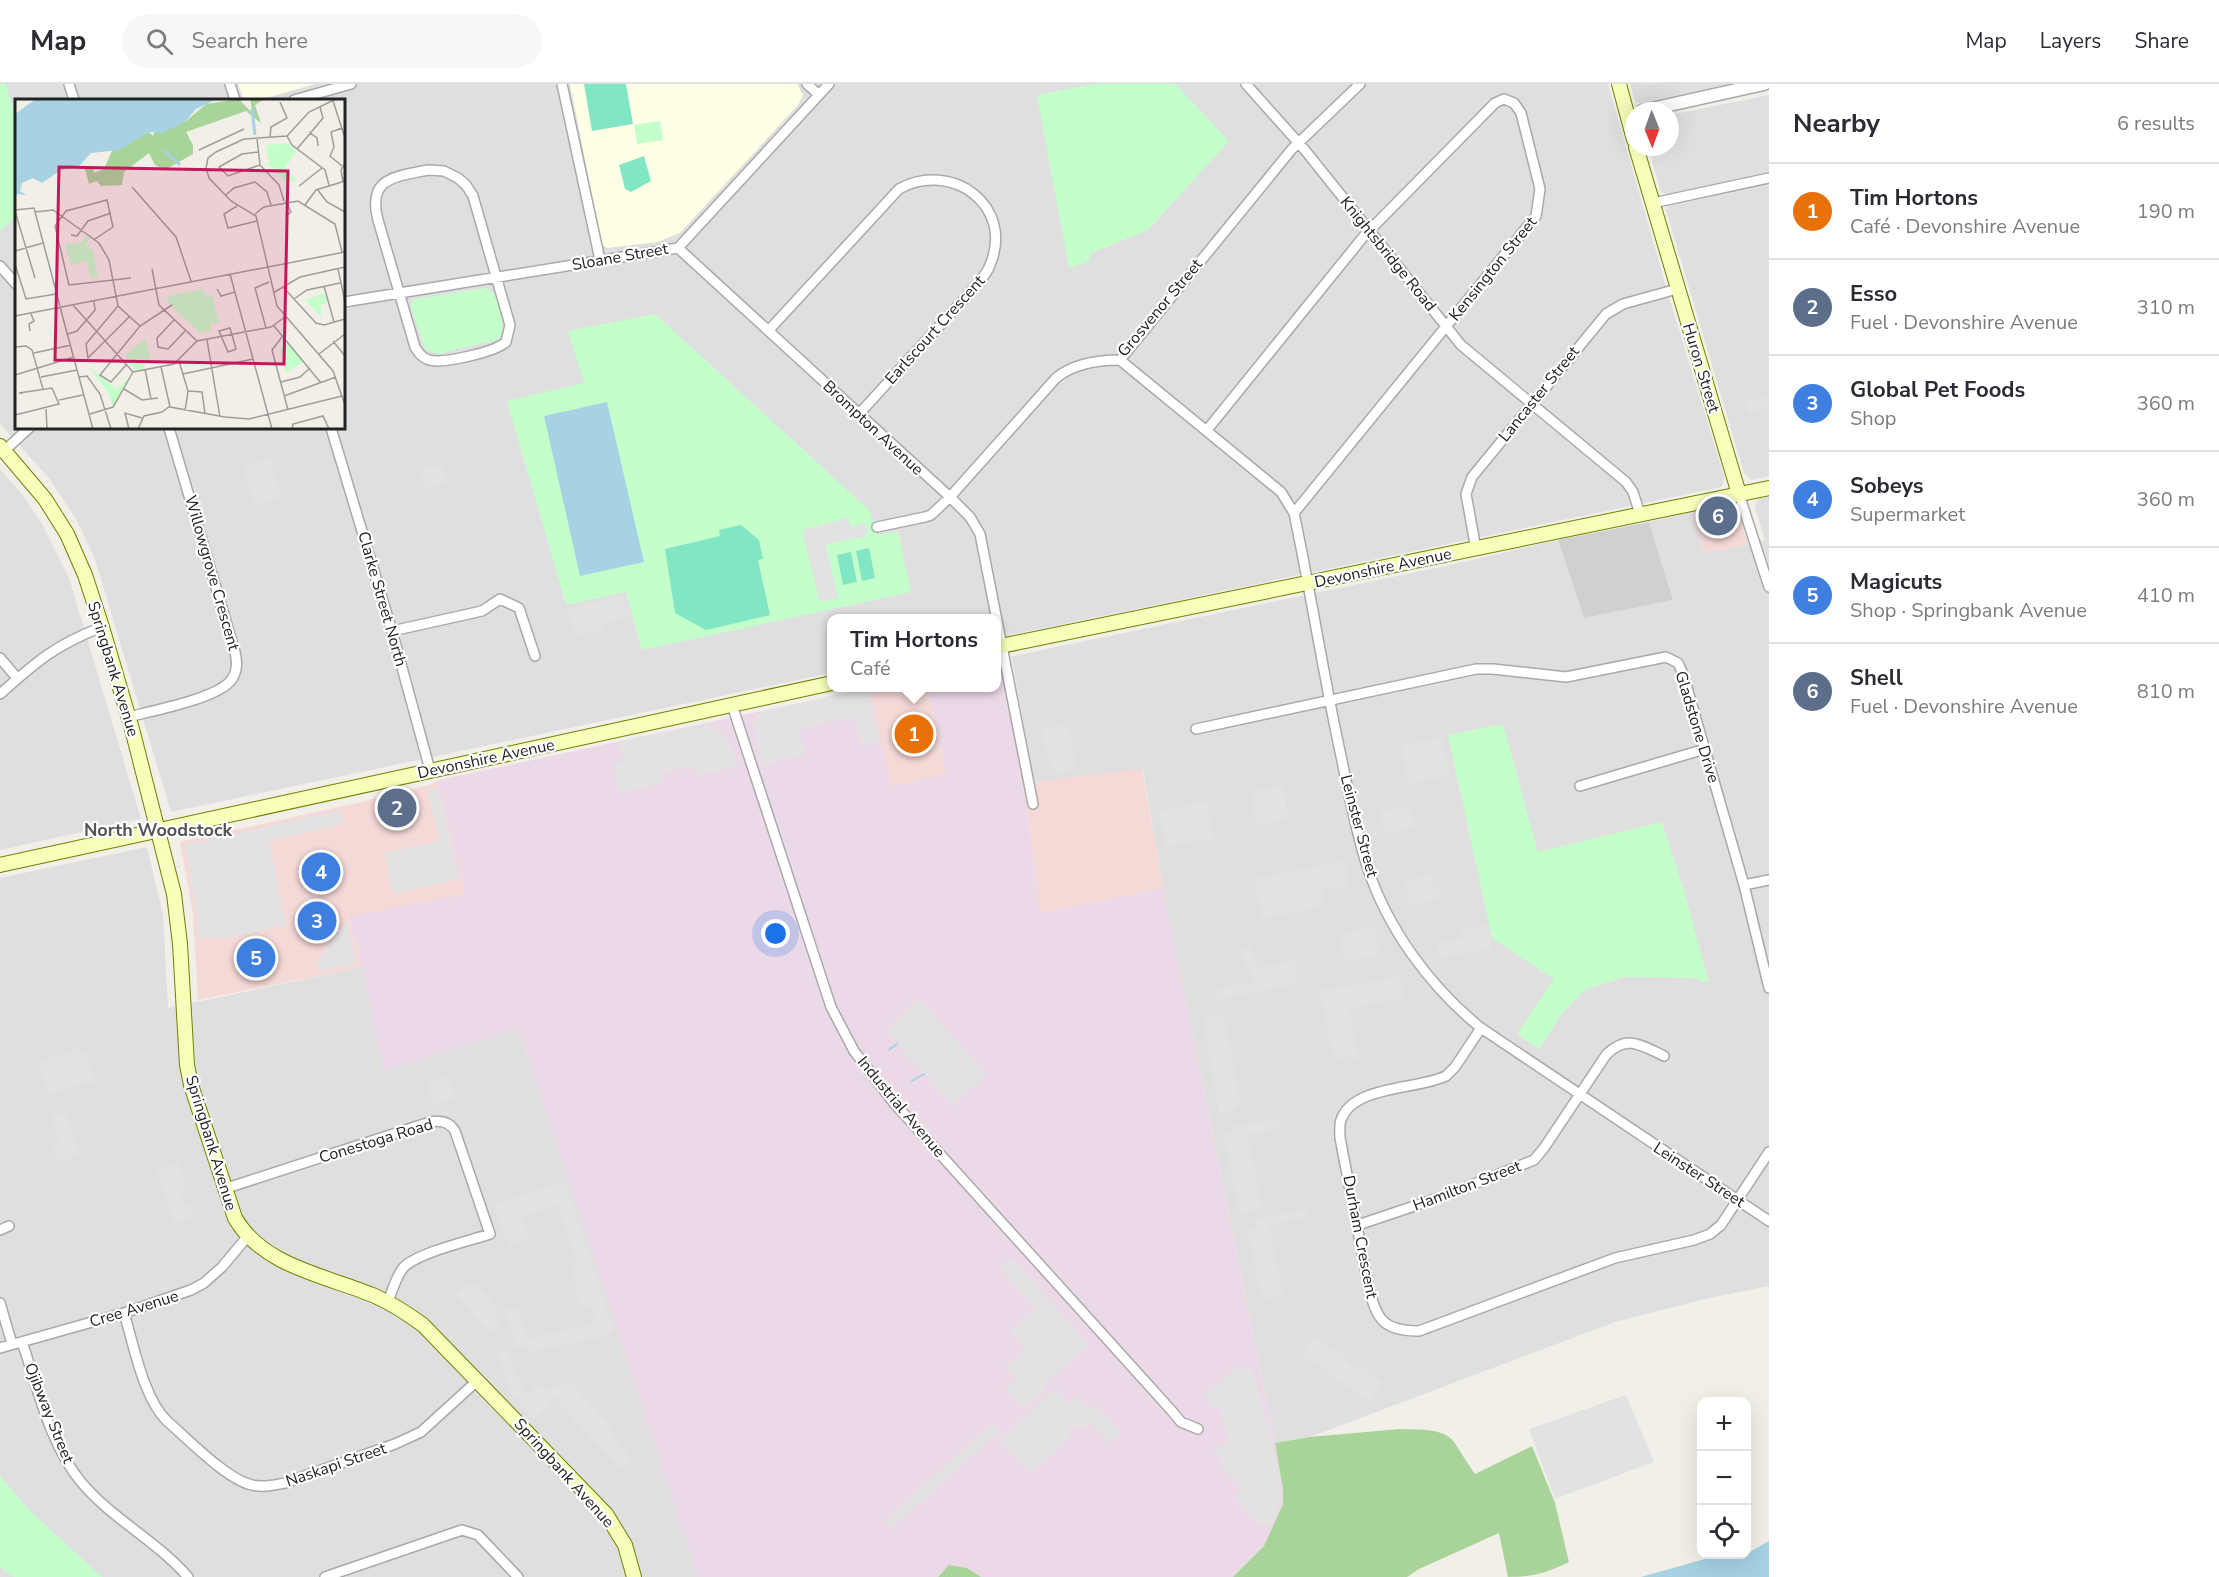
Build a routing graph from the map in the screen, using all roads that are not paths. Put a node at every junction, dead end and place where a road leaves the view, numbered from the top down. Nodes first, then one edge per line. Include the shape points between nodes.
1 (69, 84) edge
2 (230, 84) edge
3 (351, 84) edge
4 (562, 84) edge
5 (807, 84) edge
6 (829, 84) edge
7 (1246, 84) edge
8 (1360, 84) edge
9 (1618, 84) edge
10 (1764, 84) edge
11 (818, 94) junction
12 (74, 99) edge
13 (235, 99) edge
14 (298, 99) edge
15 (1625, 102) edge
16 (1679, 103) edge
17 (1299, 142) junction
18 (1639, 156) edge
19 (1769, 178) edge
20 (1653, 203) junction
21 (1370, 231) junction
22 (678, 248) junction
23 (600, 261) junction
24 (0, 266) edge
25 (497, 277) junction
26 (15, 283) edge
27 (1677, 289) junction
28 (399, 292) junction
29 (345, 302) edge
30 (1446, 327) junction
31 (769, 330) junction
32 (1120, 360) junction
33 (1531, 404) junction
34 (859, 414) junction
35 (28, 429) edge
36 (169, 429) edge
37 (331, 429) edge
38 (1207, 430) junction
39 (2, 448) edge
40 (1769, 488) edge
41 (1739, 494) junction
42 (950, 497) junction
43 (1294, 513) junction
44 (1640, 514) junction
45 (878, 527) dead end
46 (1476, 549) junction
47 (1307, 584) junction
48 (1769, 587) edge
49 (994, 614) edge
50 (102, 627) junction
51 (392, 632) junction
52 (1001, 646) edge
53 (1001, 651) edge
54 (535, 656) dead end
55 (0, 658) edge
56 (17, 678) junction
57 (827, 684) edge
58 (0, 694) edge
59 (1329, 699) junction
60 (732, 705) junction
61 (128, 717) junction
62 (1196, 729) dead end
63 (1705, 749) junction
64 (430, 770) junction
65 (1580, 786) dead end
66 (1032, 804) dead end
67 (158, 830) junction
68 (0, 865) edge
69 (1769, 880) edge
70 (1744, 885) junction
71 (1769, 988) edge
72 (1481, 1028) junction
73 (1664, 1056) dead end
74 (1580, 1096) junction
75 (1769, 1152) edge
76 (224, 1189) junction
77 (1737, 1200) junction
78 (1769, 1221) edge
79 (1358, 1225) junction
80 (248, 1236) junction
81 (388, 1302) junction
82 (0, 1303) edge
83 (124, 1313) junction
84 (17, 1343) junction
85 (0, 1348) edge
86 (477, 1381) junction
87 (1198, 1429) dead end
88 (188, 1577) edge
89 (325, 1577) edge
90 (518, 1577) edge
91 (634, 1577) edge

1 - 12 street
2 - 13 street
3 - 14 street
4 - 23 street
5 - 11 street
6 - 11 street, Sloane Street
7 - 17 street, Knightsbridge Road
8 - 17 street, Grosvenor Street
9 - 15 main road
10 - 16 street
11 - 22 street, Sloane Street
17 - 21 street, Knightsbridge Road
17 - 32 street, Grosvenor Street
18 - 20 main road, Huron Street
19 - 20 street
20 - 27 main road, Huron Street
21 - 30 street, Knightsbridge Road
21 - 30 street, Kensington Street via 1495,103 1504,99 1518,107 1540,189 1538,211
21 - 38 street
22 - 23 street, Sloane Street
22 - 31 street, Brompton Avenue
23 - 25 street, Sloane Street
24 - 26 street
25 - 28 street, Sloane Street
25 - 28 street via 510,325 506,342 491,351 444,360 430,360 419,354
25 - 28 street via 478,209 466,185 444,171 428,170 390,180 378,188 374,198
27 - 33 street, Lancaster Street via 1623,304 1606,314
27 - 41 main road, Huron Street
28 - 29 street, Sloane Street
30 - 33 street, Knightsbridge Road
30 - 43 street, Kensington Street
31 - 34 street, Brompton Avenue
31 - 34 street, Earlscourt Crescent via 899,189 915,181 939,179 961,184 979,198 995,234 990,267
32 - 38 street, Leinster Street
32 - 42 street, Grosvenor Street via 1075,366 1059,375
33 - 44 street, Knightsbridge Road via 1626,482
33 - 46 street, Lancaster Street via 1468,485 1466,504
34 - 42 street, Brompton Avenue
35 - 39 street
36 - 61 street, Willowgrove Crescent via 236,652 236,671 215,692
37 - 51 street, Clarke Street North
38 - 43 street, Leinster Street via 1281,492
39 - 50 main road, Springbank Avenue via 45,499 67,534
40 - 41 main road, Devonshire Avenue
41 - 44 main road, Devonshire Avenue
41 - 48 street, Huron Street
42 - 45 street, Grosvenor Street via 925,518
42 - 49 street, Brompton Avenue via 980,534
43 - 47 street, Leinster Street
44 - 46 main road, Devonshire Avenue
46 - 47 main road, Devonshire Avenue
47 - 52 main road, Devonshire Avenue
47 - 59 street, Leinster Street
50 - 56 street via 60,645
50 - 61 main road, Springbank Avenue
51 - 54 street via 482,611 500,599 519,608
51 - 64 street, Clarke Street North
53 - 66 street, Brompton Avenue
55 - 56 street
56 - 58 street
57 - 60 main road, Devonshire Avenue
59 - 62 street, Gladstone Drive
59 - 63 street, Gladstone Drive via 1476,669 1566,677 1660,656 1681,668
59 - 72 street, Leinster Street via 1367,866 1383,904 1423,969
60 - 64 main road, Devonshire Avenue
60 - 87 street, Industrial Avenue via 831,1007 854,1051 900,1110 1181,1422
61 - 67 main road, Springbank Avenue
63 - 65 street
63 - 70 street, Gladstone Drive
64 - 67 main road, Devonshire Avenue
67 - 68 main road, Devonshire Avenue
67 - 76 main road, Springbank Avenue via 178,916 189,1075
69 - 70 street
70 - 71 street, Gladstone Drive
72 - 74 street, Leinster Street
72 - 79 street, Durham Crescent via 1446,1076 1373,1094 1346,1111 1340,1121 1340,1138
73 - 74 street, Hamilton Street via 1632,1042 1619,1045 1606,1055
74 - 77 street, Leinster Street
74 - 79 street, Hamilton Street via 1529,1163
75 - 77 street
76 - 80 main road, Springbank Avenue via 233,1214
76 - 81 street, Conestoga Road via 429,1122 443,1121 454,1128 490,1234 408,1264
77 - 78 street, Leinster Street
77 - 79 street, Durham Crescent via 1721,1225 1702,1238 1616,1257 1419,1331 1396,1329 1380,1320 1369,1289
80 - 81 main road, Springbank Avenue via 285,1262
80 - 83 street, Cree Avenue via 204,1283
81 - 86 main road, Springbank Avenue via 423,1326
82 - 84 street, Ojibway Street
83 - 84 street, Cree Avenue
83 - 86 street, Naskapi Street via 159,1412 230,1474 252,1485 285,1483 410,1438 433,1423
84 - 85 street, Cree Avenue
84 - 88 street, Ojibway Street via 58,1445 73,1471 90,1492
86 - 91 main road, Springbank Avenue via 606,1514 625,1545
89 - 90 street via 459,1530 478,1535

